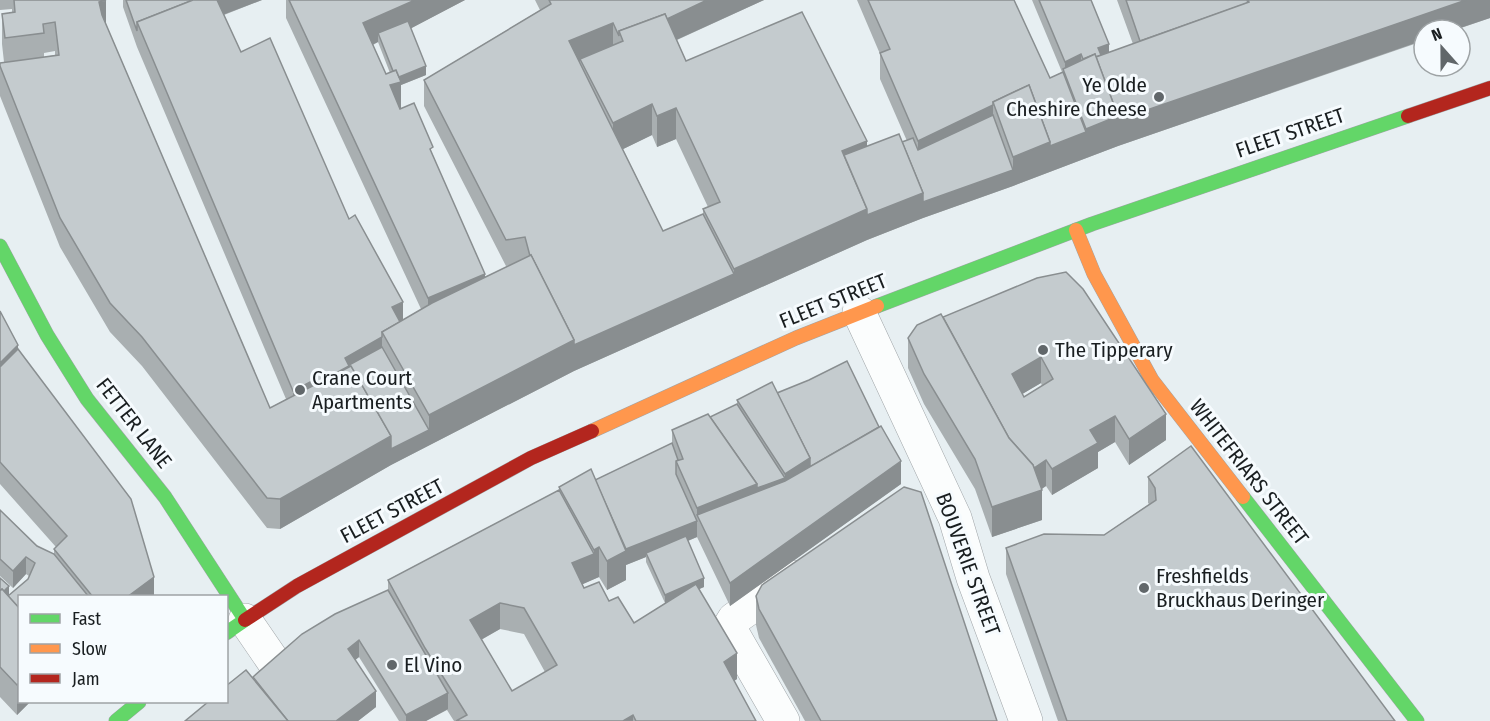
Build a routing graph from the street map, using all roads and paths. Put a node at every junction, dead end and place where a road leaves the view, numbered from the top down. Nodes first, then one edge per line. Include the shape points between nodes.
1 (1490, 88) edge
2 (1076, 230) junction
3 (0, 246) edge
4 (859, 312) junction
5 (937, 479) junction
6 (908, 494) edge
7 (821, 556) edge
8 (219, 595) edge
9 (228, 611) edge
10 (236, 626) edge
11 (280, 671) edge
12 (138, 703) edge
13 (116, 721) edge
14 (783, 721) edge
15 (1026, 721) edge
16 (1417, 721) edge

1 - 2 street, FLEET STREET
2 - 4 street, FLEET STREET
2 - 16 street, WHITEFRIARS STREET via 1094,274 1152,380
3 - 8 street, FETTER LANE via 47,335 87,399 165,497
4 - 5 street, BOUVERIE STREET
4 - 10 street, FLEET STREET via 531,458 297,586
5 - 6 street
5 - 15 street, BOUVERIE STREET via 956,518 973,578
7 - 14 street via 734,619 729,627
9 - 10 street, FETTER LANE
10 - 11 street
12 - 13 street

